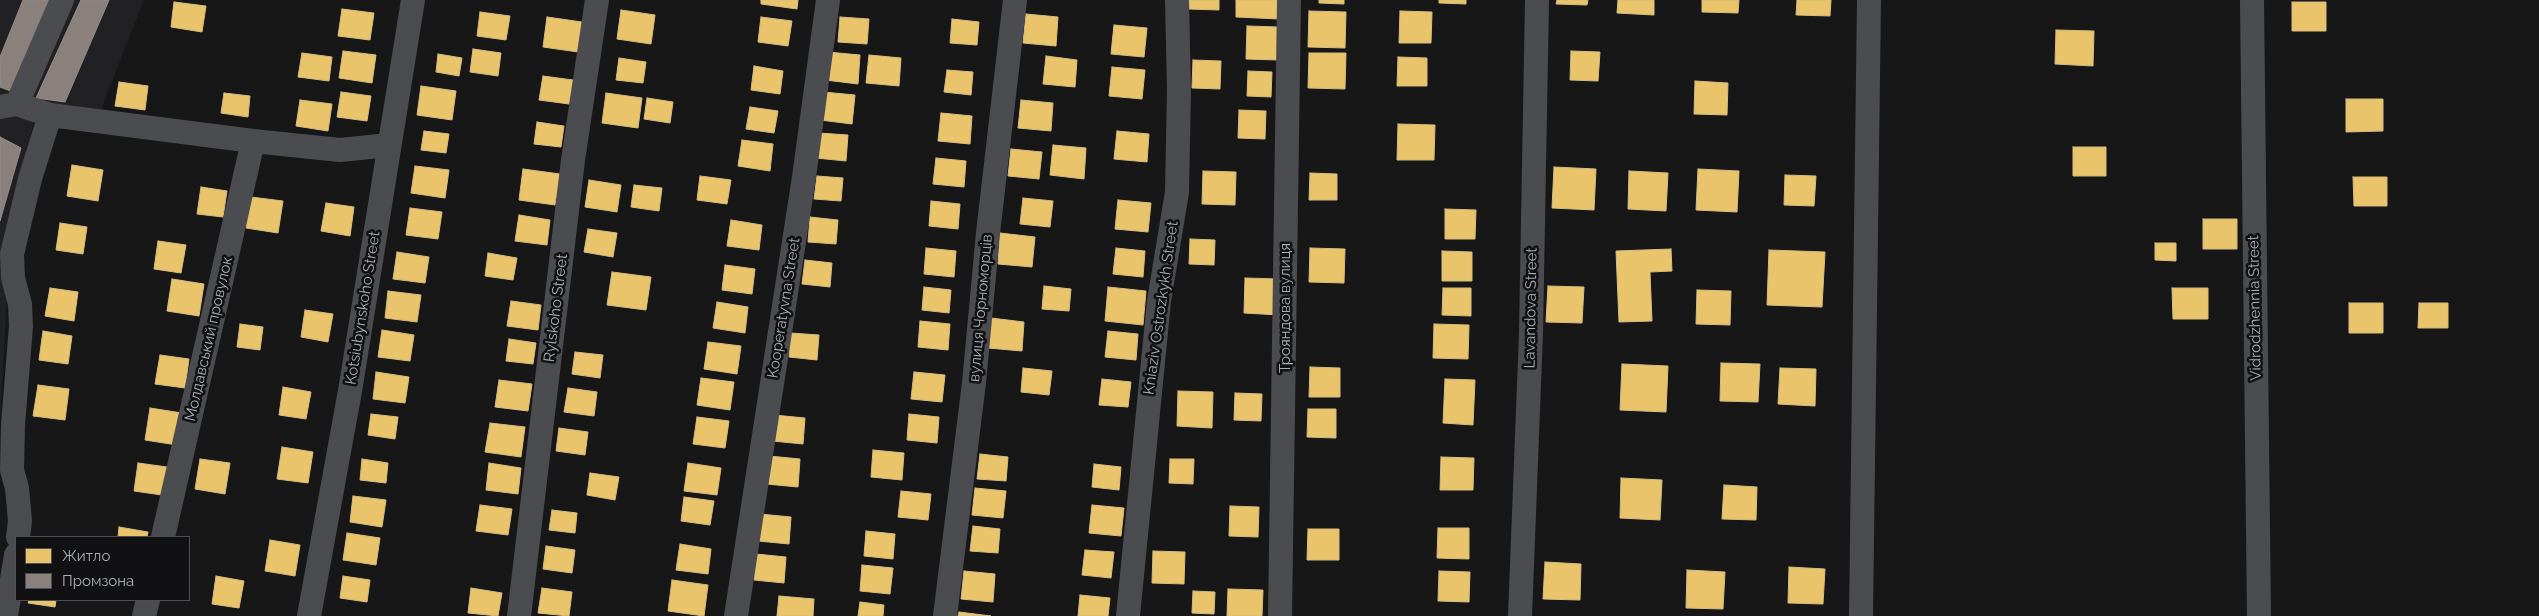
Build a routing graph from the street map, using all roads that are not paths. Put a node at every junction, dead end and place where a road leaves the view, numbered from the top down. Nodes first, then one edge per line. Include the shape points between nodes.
1 (62, 0) edge
2 (413, 0) edge
3 (597, 0) edge
4 (828, 0) edge
5 (1015, 0) edge
6 (1177, 0) edge
7 (1289, 0) edge
8 (1537, 0) edge
9 (1869, 0) edge
10 (2252, 0) edge
11 (9, 106) edge
12 (50, 115) junction
13 (253, 141) junction
14 (389, 145) junction
15 (6, 471) edge
16 (18, 536) edge
17 (163, 536) edge
18 (15, 561) edge
19 (148, 601) edge
20 (6, 616) edge
21 (144, 616) edge
22 (309, 616) edge
23 (519, 616) edge
24 (736, 616) edge
25 (944, 616) edge
26 (1128, 616) edge
27 (1280, 616) edge
28 (1520, 616) edge
29 (1861, 616) edge
30 (2259, 616) edge

1 - 11 street
2 - 14 street, Kotsiubynskoho Street
3 - 23 street, Rylskoho Street via 573,160
4 - 24 street, Kooperatyvna Street
5 - 25 street, вулиця Чорноморців via 974,383
6 - 26 street, Kniaziv Ostrozkykh Street via 1177,192 1159,301
7 - 27 street, Трояндова вулиця
8 - 28 street, Lavandova Street via 1531,333
9 - 29 street
10 - 30 street, Vidrodzhennia Street
11 - 12 street
12 - 13 street
12 - 15 street via 12,254 21,326
13 - 14 street via 340,150
13 - 17 street, Молдавський провулок
14 - 22 street, Kotsiubynskoho Street via 350,391
15 - 16 street via 17,488
18 - 20 street
19 - 21 street

